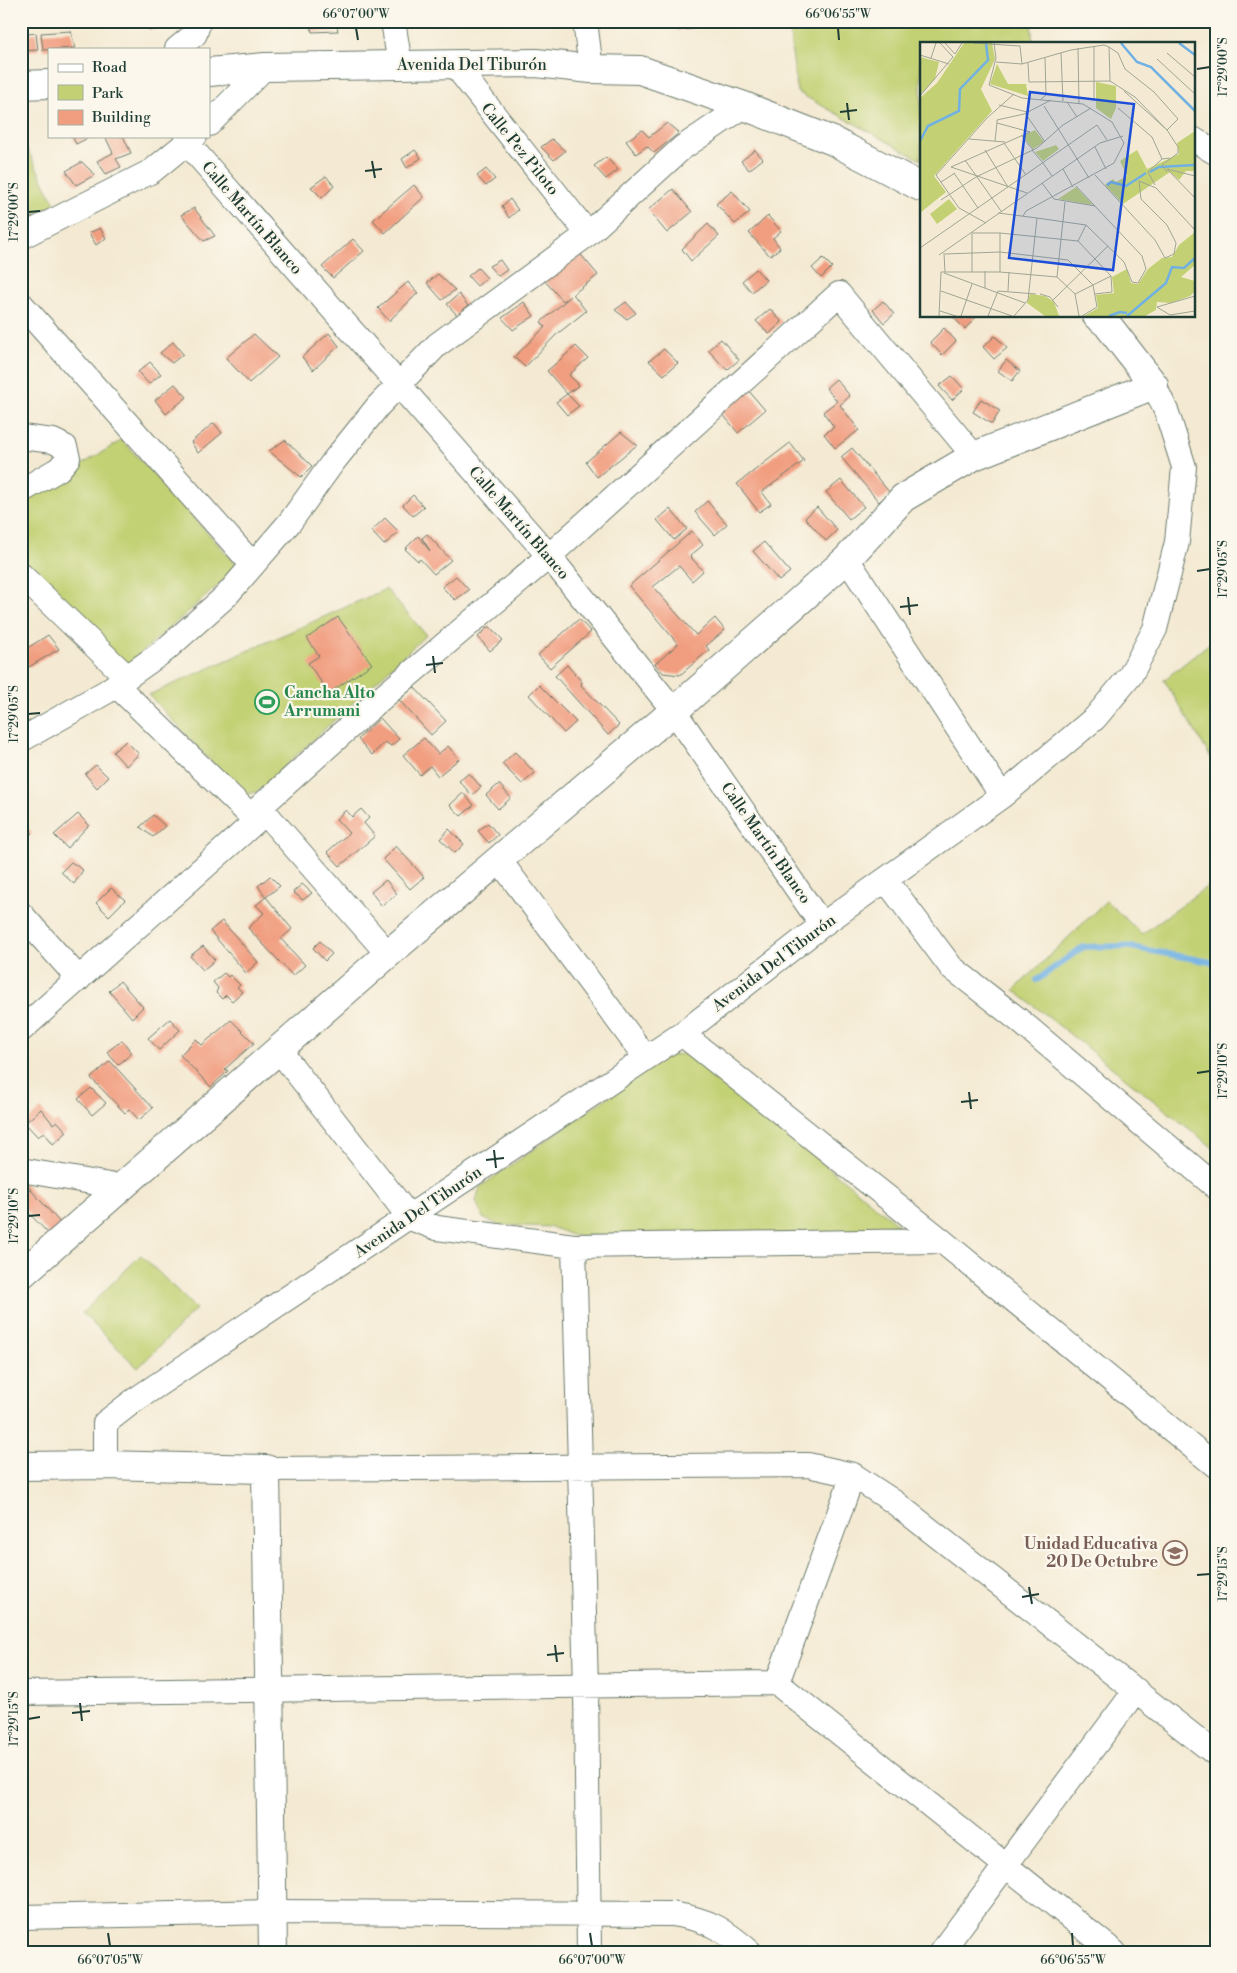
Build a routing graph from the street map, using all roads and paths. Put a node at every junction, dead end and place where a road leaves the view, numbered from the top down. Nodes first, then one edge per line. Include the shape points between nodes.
1 (198, 21) edge
2 (393, 21) edge
3 (585, 21) edge
4 (178, 48) edge
5 (454, 64) junction
6 (400, 65) junction
7 (265, 68) junction
8 (591, 69) junction
9 (210, 72) edge
10 (48, 84) edge
11 (21, 85) edge
12 (744, 106) junction
13 (210, 123) edge
14 (191, 140) edge
15 (1194, 140) edge
16 (1216, 153) edge
17 (920, 186) edge
18 (588, 234) junction
19 (21, 237) edge
20 (21, 304) edge
21 (1100, 318) edge
22 (1154, 385) junction
23 (398, 386) junction
24 (21, 437) edge
25 (974, 456) junction
26 (21, 491) edge
27 (549, 556) junction
28 (846, 559) junction
29 (253, 565) junction
30 (21, 575) edge
31 (121, 681) junction
32 (674, 712) junction
33 (21, 740) edge
34 (1002, 796) junction
35 (258, 814) junction
36 (500, 861) junction
37 (886, 880) junction
38 (21, 914) edge
39 (822, 925) junction
40 (388, 954) junction
41 (78, 979) junction
42 (21, 1030) edge
43 (682, 1034) junction
44 (278, 1050) junction
45 (646, 1058) junction
46 (21, 1170) edge
47 (121, 1187) junction
48 (1216, 1187) edge
49 (410, 1218) junction
50 (942, 1242) junction
51 (574, 1246) junction
52 (21, 1275) edge
53 (105, 1465) junction
54 (21, 1466) edge
55 (1216, 1466) edge
56 (580, 1467) junction
57 (266, 1469) junction
58 (853, 1475) junction
59 (777, 1683) junction
60 (586, 1687) junction
61 (269, 1690) junction
62 (1136, 1690) junction
63 (21, 1693) edge
64 (1216, 1754) edge
65 (1005, 1866) junction
66 (273, 1912) junction
67 (588, 1914) junction
68 (21, 1917) edge
69 (273, 1952) edge
70 (589, 1952) edge
71 (750, 1952) edge
72 (941, 1952) edge
73 (1114, 1952) edge

1 - 4 street via 195,34
2 - 6 street
3 - 8 street
5 - 6 street, Avenida Del Tiburón
5 - 8 street, Avenida Del Tiburón via 536,63
5 - 18 street, Calle Pez Piloto
6 - 7 street, Avenida Del Tiburón
7 - 9 street, Avenida Del Tiburón
7 - 13 street
8 - 12 street, Avenida Del Tiburón via 640,70
10 - 11 street
12 - 17 street, Avenida Del Tiburón via 833,141
12 - 18 street via 682,148
14 - 19 street via 152,171
14 - 23 street, Calle Martín Blanco
15 - 16 street
18 - 23 street via 437,346
20 - 29 street
21 - 22 street, Avenida Del Tiburón
22 - 25 street
22 - 34 street, Avenida Del Tiburón via 1167,413 1184,467 1177,542 1154,629 1130,676 1095,718
23 - 27 street, Calle Martín Blanco
23 - 29 street via 344,448 290,522
24 - 26 street via 53,441 65,447 68,458 59,469
25 - 27 street via 839,294
25 - 28 street via 903,498
27 - 32 street, Calle Martín Blanco
27 - 35 street via 377,702
28 - 32 street
28 - 34 street
29 - 31 street via 226,596 164,652
30 - 31 street
31 - 33 street
31 - 35 street
32 - 36 street
32 - 39 street, Calle Martín Blanco
34 - 37 street, Avenida Del Tiburón
35 - 40 street
35 - 41 street
36 - 40 street
36 - 45 street
37 - 39 street, Avenida Del Tiburón
37 - 48 street via 951,967 1020,1021
38 - 41 street
39 - 43 street, Avenida Del Tiburón
40 - 44 street
41 - 42 street
43 - 45 street, Avenida Del Tiburón
43 - 50 street
44 - 47 street
44 - 49 street
45 - 49 street, Avenida Del Tiburón
46 - 47 street
47 - 52 street
49 - 51 street via 437,1228
49 - 53 street, Avenida Del Tiburón via 105,1424
50 - 51 street
50 - 55 street
51 - 56 street
53 - 54 street
53 - 57 street
56 - 57 street
56 - 58 street via 808,1465
56 - 60 street
57 - 61 street
58 - 59 street
58 - 62 street via 894,1502
59 - 60 street
59 - 65 street
60 - 61 street
60 - 67 street
61 - 63 street
61 - 66 street
62 - 64 street
62 - 65 street
65 - 72 street
65 - 73 street
66 - 67 street
66 - 68 street
66 - 69 street
67 - 70 street
67 - 71 street via 672,1914 698,1918 722,1929

